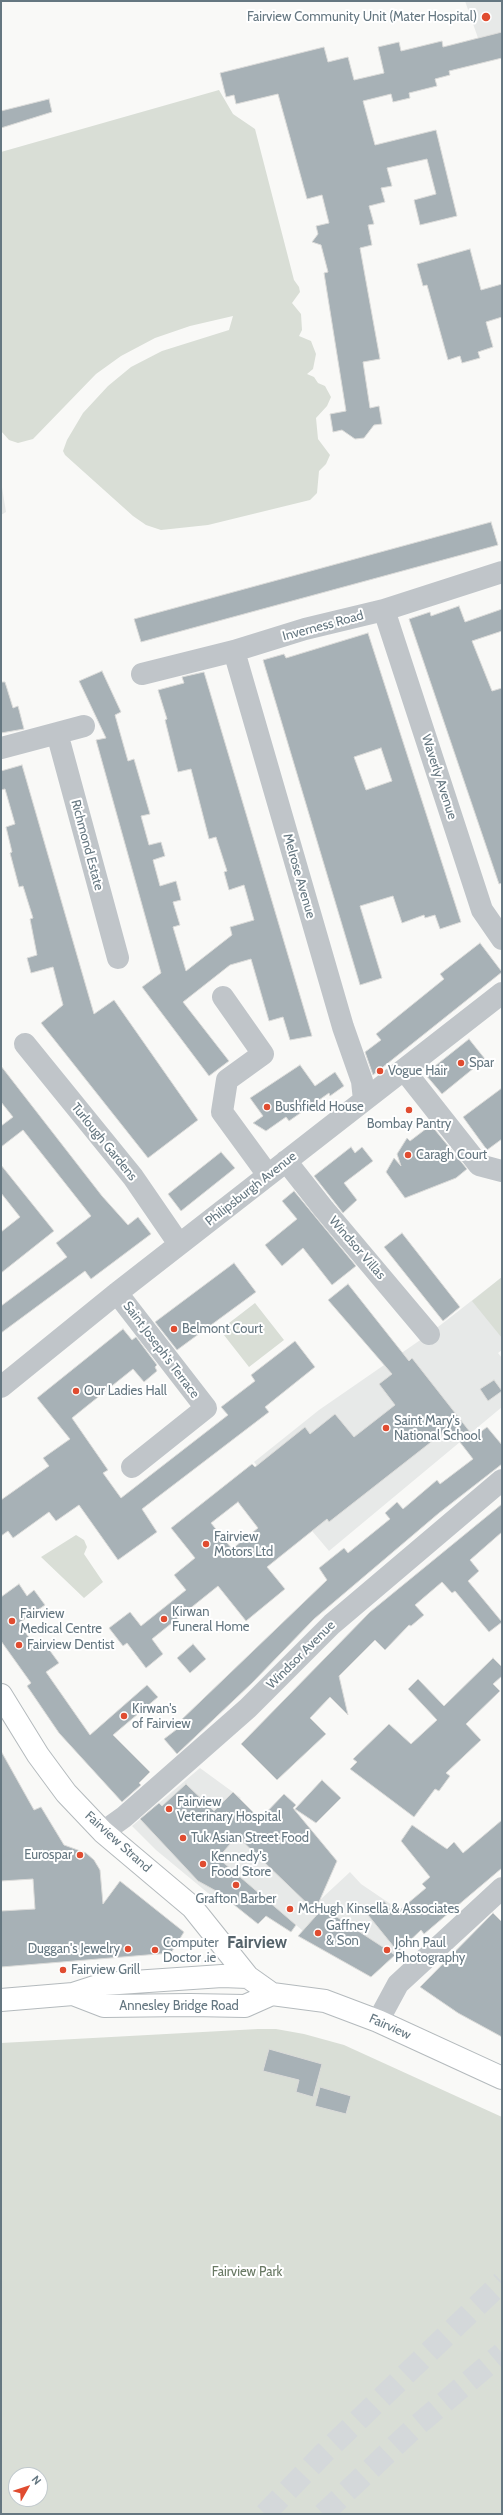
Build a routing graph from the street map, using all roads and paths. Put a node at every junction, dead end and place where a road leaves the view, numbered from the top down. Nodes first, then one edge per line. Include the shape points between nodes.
1 (502, 572) edge
2 (384, 610) junction
3 (234, 651) junction
4 (142, 674) dead end
5 (84, 726) dead end
6 (57, 733) junction
7 (1, 748) edge
8 (502, 939) edge
9 (118, 958) dead end
10 (502, 993) edge
11 (223, 997) dead end
12 (24, 1044) dead end
13 (404, 1070) junction
14 (364, 1100) junction
15 (286, 1161) junction
16 (502, 1171) edge
17 (268, 1175) junction
18 (179, 1244) junction
19 (117, 1293) junction
20 (429, 1334) dead end
21 (1, 1387) edge
22 (132, 1467) dead end
23 (502, 1480) edge
24 (1, 1696) edge
25 (103, 1832) junction
26 (502, 1888) edge
27 (248, 1978) junction
28 (73, 1994) junction
29 (272, 1994) junction
30 (1, 2000) edge
31 (378, 2021) junction
32 (502, 2078) edge

1 - 2 street, Inverness Road
2 - 3 street, Inverness Road via 305,629
2 - 8 street, Waverly Avenue via 482,910
3 - 4 street, Inverness Road
3 - 14 street, Melrose Avenue via 343,1027 362,1081
5 - 6 street
6 - 7 street
6 - 9 street, Richmond Estate
10 - 13 street, Philipsburgh Avenue
11 - 17 street via 263,1054 227,1080 222,1112
12 - 18 street, Turlough Gardens via 133,1177
13 - 14 street, Philipsburgh Avenue
13 - 16 street via 479,1165
14 - 15 street, Philipsburgh Avenue
15 - 17 street, Philipsburgh Avenue
15 - 20 street, Windsor Villas
17 - 18 street, Philipsburgh Avenue
18 - 19 street, Philipsburgh Avenue
19 - 21 street, Philipsburgh Avenue
19 - 22 street, Saint Joseph's Terrace via 206,1408
23 - 25 street, Windsor Avenue via 332,1624 248,1708 124,1817
24 - 25 main road, Fairview Strand via 38,1755 66,1793
25 - 27 main road, Fairview Strand via 192,1907
26 - 31 street via 398,1984
27 - 28 main road, Annesley Bridge Road via 222,1976 104,1984
27 - 29 main road, Annesley Bridge Road
28 - 29 main road, Annesley Bridge Road via 104,2006 245,2006
28 - 30 main road, Annesley Bridge Road
29 - 31 main road, Fairview via 325,2001
31 - 32 main road, Fairview

